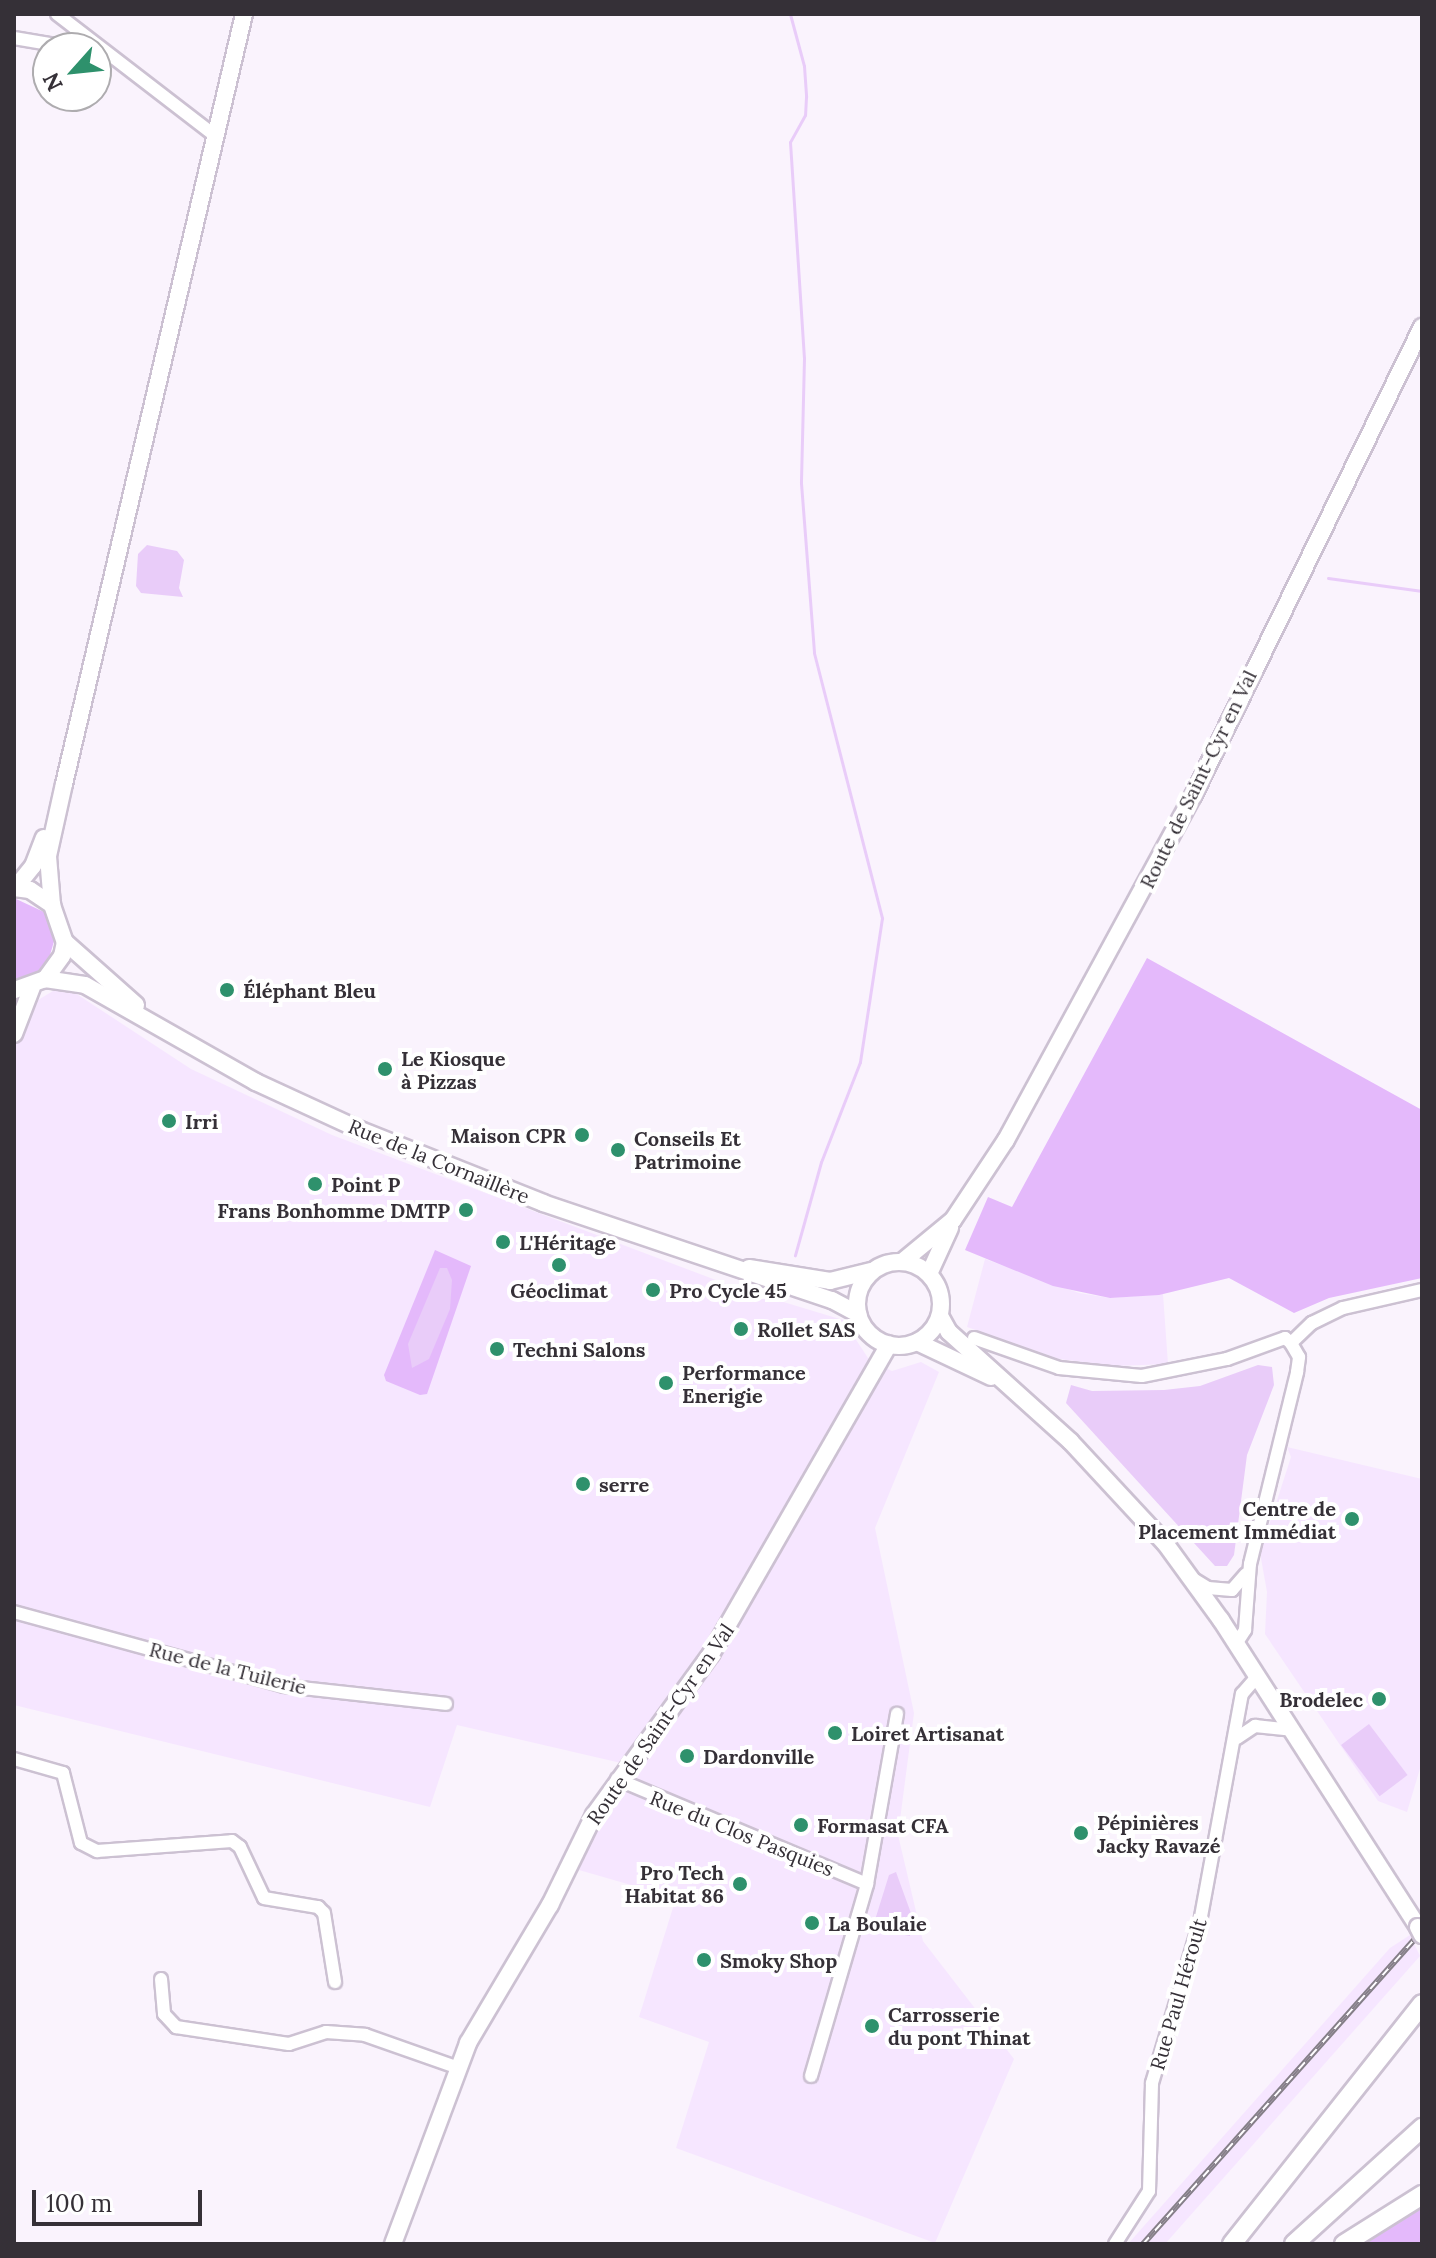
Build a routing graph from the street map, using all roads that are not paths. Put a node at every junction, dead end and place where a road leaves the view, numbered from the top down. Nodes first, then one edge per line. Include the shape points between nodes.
1 (57, 14) edge
2 (244, 14) edge
3 (77, 32) edge
4 (112, 60) edge
5 (217, 137) junction
6 (1422, 327) edge
7 (64, 784) junction
8 (15, 888) edge
9 (52, 905) junction
10 (65, 942) junction
11 (39, 983) junction
12 (14, 990) edge
13 (154, 1023) junction
14 (14, 1034) edge
15 (953, 1220) junction
16 (902, 1262) junction
17 (736, 1269) junction
18 (873, 1270) junction
19 (929, 1274) junction
20 (1422, 1290) edge
21 (858, 1314) junction
22 (940, 1316) junction
23 (974, 1338) dead end
24 (917, 1342) junction
25 (1291, 1343) junction
26 (889, 1345) junction
27 (1001, 1381) junction
28 (1250, 1564) junction
29 (1193, 1579) junction
30 (14, 1612) edge
31 (1236, 1644) junction
32 (1257, 1677) junction
33 (446, 1704) dead end
34 (897, 1714) dead end
35 (1292, 1730) junction
36 (1237, 1738) junction
37 (14, 1759) edge
38 (617, 1779) junction
39 (867, 1884) junction
40 (1420, 1931) edge
41 (161, 1979) dead end
42 (335, 1982) dead end
43 (1421, 2007) edge
44 (456, 2067) junction
45 (811, 2076) dead end
46 (1422, 2128) edge
47 (1422, 2195) edge
48 (393, 2244) edge
49 (1115, 2244) edge
50 (1232, 2244) edge
51 (1294, 2244) edge
52 (1344, 2244) edge

1 - 3 street
2 - 5 main road
4 - 5 street via 175,101
5 - 7 main road
6 - 15 main road, Route de Saint-Cyr en Val via 1193,796 1006,1140
7 - 8 main road via 33,866
7 - 9 main road via 48,856
8 - 9 main road
9 - 10 main road
10 - 11 main road via 62,956
10 - 13 main road, Rue de la Cornaillère
11 - 12 main road, Rue de la Cornaillère
11 - 13 main road, Rue de la Cornaillère via 85,985
11 - 14 main road via 23,1005
13 - 17 main road, Rue de la Cornaillère via 256,1082 360,1130 543,1203
15 - 16 main road, Route de Saint-Cyr en Val
15 - 19 main road, Route de Saint-Cyr en Val
16 - 18 main road
16 - 19 main road
17 - 18 main road, Rue de la Cornaillère via 830,1281
17 - 21 main road, Rue de la Cornaillère
18 - 21 main road via 859,1290
19 - 22 main road via 938,1287
20 - 25 street via 1343,1308 1312,1323
21 - 26 main road via 869,1334
22 - 24 main road
22 - 27 main road via 949,1332
23 - 25 street via 1059,1368 1142,1376 1227,1359 1285,1338
24 - 26 main road
24 - 27 main road
25 - 28 street via 1299,1357 1297,1372
26 - 38 main road, Route de Saint-Cyr en Val via 711,1654
27 - 29 main road via 1091,1463
28 - 29 street via 1232,1590 1208,1588
28 - 31 street via 1245,1630
29 - 31 main road
30 - 33 street, Rue de la Tuilerie via 284,1686
31 - 32 main road
32 - 35 main road
32 - 36 street, Rue Paul Héroult via 1242,1694
34 - 39 street
35 - 36 street via 1263,1725
35 - 40 main road
36 - 49 street, Rue Paul Héroult via 1200,1922 1152,2083 1149,2191
37 - 42 street via 63,1773 81,1843 97,1851 232,1841 264,1898 318,1907 324,1913
38 - 39 street, Rue du Clos Pasquies
38 - 44 main road, Route de Saint-Cyr en Val
39 - 45 street
41 - 44 street via 164,2014 176,2027 289,2044 326,2032 365,2035
43 - 50 main road
44 - 48 main road, Route de Saint-Cyr en Val
46 - 51 main road
47 - 52 main road

